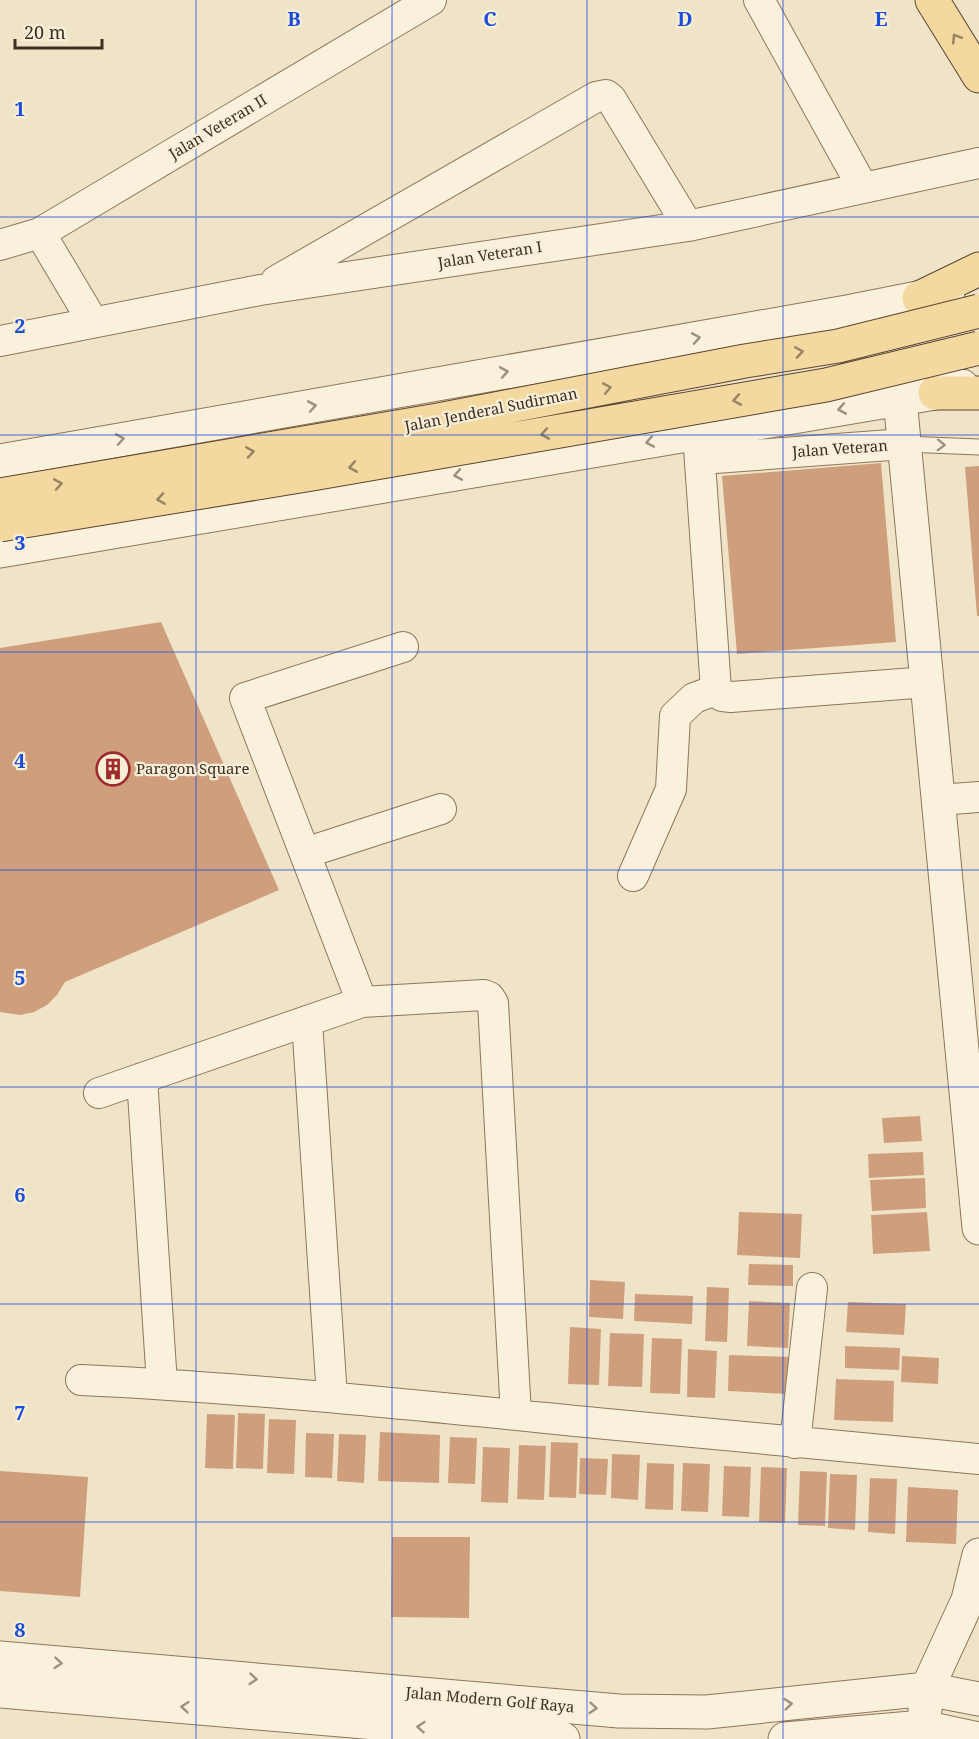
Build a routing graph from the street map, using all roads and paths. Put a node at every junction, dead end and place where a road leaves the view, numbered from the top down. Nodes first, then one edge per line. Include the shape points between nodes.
1 (431, 0) edge
2 (759, 0) edge
3 (932, 0) edge
4 (979, 76) edge
5 (979, 163) edge
6 (863, 188) junction
7 (688, 225) junction
8 (40, 233) junction
9 (0, 246) edge
10 (979, 269) edge
11 (979, 285) edge
12 (260, 290) junction
13 (919, 298) junction
14 (883, 305) junction
15 (979, 311) edge
16 (93, 322) junction
17 (0, 341) edge
18 (979, 348) edge
19 (979, 382) edge
20 (935, 393) junction
21 (979, 393) edge
22 (900, 399) junction
23 (904, 444) junction
24 (699, 447) junction
25 (979, 447) edge
26 (0, 461) edge
27 (0, 495) edge
28 (0, 525) edge
29 (0, 551) edge
30 (403, 647) dead end
31 (928, 682) junction
32 (716, 690) junction
33 (979, 797) edge
34 (939, 800) junction
35 (441, 808) dead end
36 (305, 853) junction
37 (633, 876) dead end
38 (362, 1002) junction
39 (307, 1021) junction
40 (142, 1078) junction
41 (99, 1093) dead end
42 (979, 1228) edge
43 (812, 1288) dead end
44 (81, 1380) dead end
45 (162, 1384) junction
46 (332, 1397) junction
47 (516, 1415) junction
48 (795, 1443) junction
49 (979, 1459) edge
50 (979, 1555) edge
51 (0, 1658) edge
52 (927, 1689) junction
53 (0, 1691) edge
54 (979, 1698) edge
55 (923, 1726) junction
56 (563, 1739) edge
57 (785, 1739) edge
58 (978, 1739) edge

1 - 8 street, Jalan Veteran II
2 - 6 street
4 -> 3 main road
5 - 6 street, Jalan Veteran I
6 - 7 street, Jalan Veteran I
7 - 12 street, Jalan Veteran I
7 - 12 street via 606,95 596,97
8 - 9 street, Jalan Veteran II
8 - 16 street
10 - 13 main road
11 - 13 street
12 - 16 street, Jalan Veteran I
13 - 14 street
14 - 22 street
26 -> 14 street
27 -> 15 main road, Jalan Jenderal Sudirman, bridge via 838,346
16 - 17 street, Jalan Veteran I
18 -> 28 main road, Jalan Jenderal Sudirman, bridge via 826,385
19 - 20 street
20 - 21 main road
20 - 22 street
22 - 23 street
22 -> 24 street
23 - 24 street, Jalan Veteran
23 -> 25 lane, Jalan Veteran
23 - 31 street
24 -> 29 street
24 - 32 street
30 - 36 street via 245,699
31 - 32 street via 731,697
31 - 34 street
32 - 37 street via 694,698 675,716 671,789
33 - 34 street
34 - 42 street
35 - 36 street
36 - 38 street
38 - 39 street
38 - 47 street via 484,995 493,1003
39 - 40 street
39 - 46 street
40 - 41 street
40 - 45 street
43 - 48 street
44 - 45 street
45 - 46 street
46 - 47 street
47 - 48 street
48 - 49 street
50 - 52 street via 968,1600
51 -> 52 street, Jalan Modern Golf Raya via 619,1711 707,1712
52 - 54 street, Jalan Modern Golf Raya
52 - 55 street
56 -> 53 street
55 - 57 street
55 - 58 street

